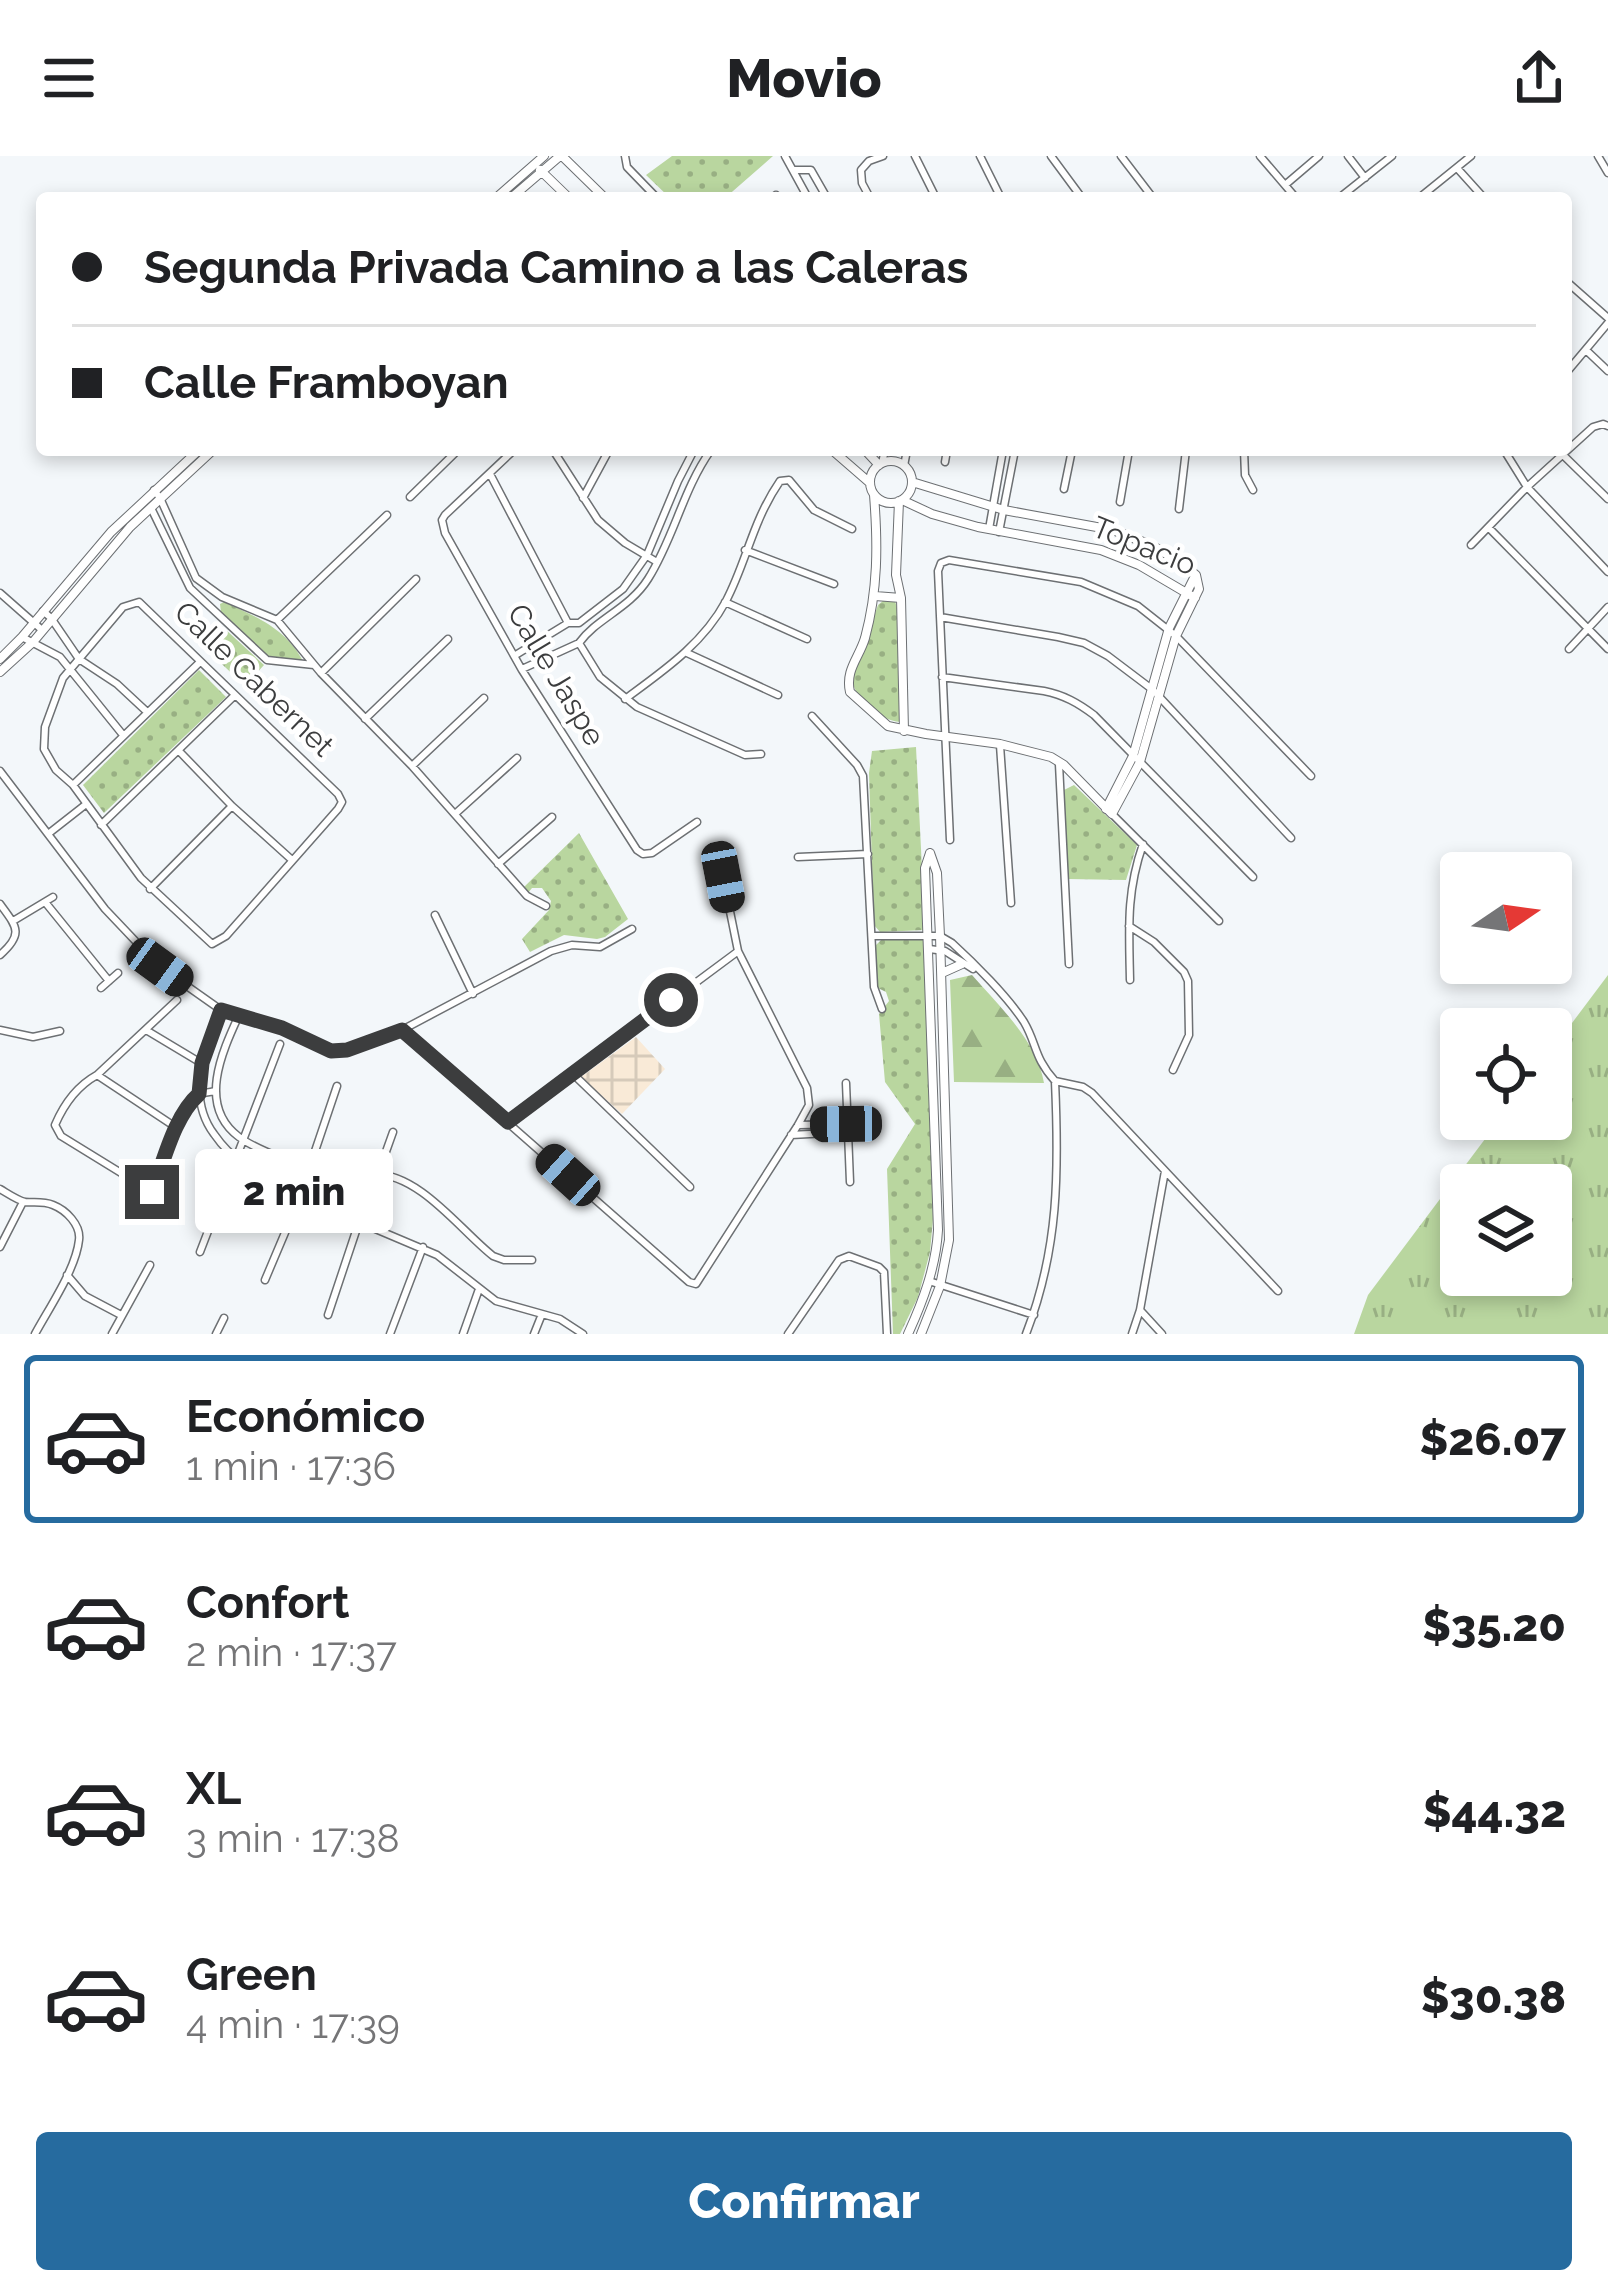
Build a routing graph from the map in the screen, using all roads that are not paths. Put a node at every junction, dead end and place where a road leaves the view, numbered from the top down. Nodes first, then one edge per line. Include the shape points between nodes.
1 (544, 156) edge
2 (561, 156) edge
3 (785, 156) edge
4 (883, 156) edge
5 (915, 156) edge
6 (980, 156) edge
7 (1052, 156) edge
8 (1121, 156) edge
9 (1260, 156) edge
10 (1319, 156) edge
11 (1348, 156) edge
12 (1392, 156) edge
13 (1471, 156) edge
14 (1598, 156) edge
15 (624, 157) edge
16 (538, 168) junction
17 (1457, 168) junction
18 (793, 170) junction
19 (1608, 173) edge
20 (1365, 178) junction
21 (1285, 185) junction
22 (504, 192) edge
23 (516, 192) edge
24 (562, 192) edge
25 (598, 192) edge
26 (651, 192) edge
27 (805, 192) edge
28 (824, 192) edge
29 (867, 192) edge
30 (933, 192) edge
31 (998, 192) edge
32 (1078, 192) edge
33 (1148, 192) edge
34 (1291, 192) edge
35 (1348, 192) edge
36 (1427, 192) edge
37 (1479, 192) edge
38 (1572, 287) edge
39 (1608, 321) edge
40 (1587, 351) junction
41 (1572, 367) edge
42 (1608, 371) edge
43 (1608, 426) edge
44 (1572, 446) edge
45 (193, 456) edge
46 (205, 456) edge
47 (452, 456) edge
48 (508, 456) edge
49 (557, 456) edge
50 (605, 456) edge
51 (691, 456) edge
52 (707, 456) edge
53 (839, 456) edge
54 (872, 456) edge
55 (883, 456) edge
56 (906, 456) edge
57 (946, 456) edge
58 (1002, 456) edge
59 (1014, 456) edge
60 (1071, 456) edge
61 (1128, 456) edge
62 (1185, 456) edge
63 (1244, 456) edge
64 (1508, 456) edge
65 (1560, 456) edge
66 (1564, 456) edge
67 (945, 462) dead end
68 (881, 464) junction
69 (904, 466) junction
70 (999, 472) junction
71 (490, 474) junction
72 (1010, 475) junction
73 (912, 482) junction
74 (870, 484) junction
75 (1527, 487) junction
76 (1064, 489) dead end
77 (1253, 490) dead end
78 (157, 494) junction
79 (874, 495) junction
80 (410, 496) dead end
81 (583, 498) junction
82 (1608, 499) edge
83 (901, 501) junction
84 (1120, 502) dead end
85 (148, 504) junction
86 (992, 507) junction
87 (1180, 509) dead end
88 (1004, 510) junction
89 (387, 515) dead end
90 (1489, 528) junction
91 (852, 529) dead end
92 (994, 531) junction
93 (878, 543) junction
94 (897, 544) junction
95 (1471, 545) dead end
96 (745, 550) junction
97 (647, 555) junction
98 (657, 562) junction
99 (1608, 572) edge
100 (877, 575) junction
101 (896, 575) junction
102 (416, 579) dead end
103 (834, 584) dead end
104 (0, 593) edge
105 (875, 596) junction
106 (1190, 596) junction
107 (222, 597) junction
108 (901, 598) junction
109 (725, 602) junction
110 (1608, 607) edge
111 (214, 609) junction
112 (43, 610) junction
113 (940, 617) junction
114 (51, 618) junction
115 (277, 620) junction
116 (33, 622) junction
117 (579, 623) junction
118 (1587, 628) junction
119 (43, 630) junction
120 (1173, 632) junction
121 (571, 636) junction
122 (28, 639) junction
123 (448, 639) dead end
124 (807, 639) dead end
125 (65, 642) junction
126 (1569, 649) dead end
127 (1608, 649) edge
128 (56, 652) junction
129 (687, 653) junction
130 (514, 656) junction
131 (0, 659) edge
132 (79, 659) junction
133 (200, 662) junction
134 (314, 665) junction
135 (71, 668) junction
136 (521, 670) junction
137 (0, 672) edge
138 (321, 673) junction
139 (941, 677) junction
140 (1153, 690) junction
141 (778, 695) dead end
142 (234, 696) junction
143 (484, 698) dead end
144 (625, 699) junction
145 (1160, 699) junction
146 (146, 711) junction
147 (812, 716) dead end
148 (365, 719) junction
149 (904, 730) junction
150 (123, 735) junction
151 (944, 736) junction
152 (1000, 744) junction
153 (179, 751) junction
154 (761, 754) dead end
155 (517, 758) dead end
156 (1137, 759) junction
157 (1059, 761) junction
158 (412, 766) junction
159 (0, 771) edge
160 (1311, 776) dead end
161 (73, 785) junction
162 (86, 805) junction
163 (232, 806) junction
164 (1109, 811) junction
165 (455, 814) junction
166 (552, 817) dead end
167 (697, 823) dead end
168 (101, 825) junction
169 (48, 834) junction
170 (1291, 838) dead end
171 (950, 840) dead end
172 (1143, 844) junction
173 (868, 854) junction
174 (798, 857) dead end
175 (292, 860) junction
176 (498, 864) junction
177 (723, 877) dead end
178 (1253, 877) dead end
179 (150, 889) junction
180 (0, 904) edge
181 (1011, 904) dead end
182 (546, 906) dead end
183 (435, 915) dead end
184 (13, 921) junction
185 (1219, 922) dead end
186 (1129, 926) junction
187 (632, 929) dead end
188 (928, 935) junction
189 (872, 936) junction
190 (940, 936) junction
191 (935, 949) junction
192 (737, 951) junction
193 (0, 955) edge
194 (962, 964) junction
195 (1069, 964) dead end
196 (977, 969) junction
197 (118, 973) dead end
198 (941, 974) junction
199 (1130, 980) dead end
200 (109, 981) junction
201 (100, 988) dead end
202 (473, 994) junction
203 (177, 1000) dead end
204 (882, 1009) dead end
205 (221, 1010) junction
206 (239, 1016) junction
207 (0, 1030) edge
208 (146, 1030) junction
209 (402, 1030) junction
210 (60, 1031) dead end
211 (209, 1042) junction
212 (280, 1044) dead end
213 (223, 1049) junction
214 (202, 1063) junction
215 (1173, 1070) dead end
216 (572, 1073) junction
217 (97, 1075) junction
218 (1055, 1081) junction
219 (846, 1083) dead end
220 (337, 1086) dead end
221 (216, 1091) junction
222 (199, 1094) junction
223 (508, 1122) junction
224 (798, 1125) junction
225 (177, 1128) junction
226 (846, 1128) junction
227 (394, 1132) dead end
228 (791, 1135) junction
229 (244, 1140) junction
230 (237, 1159) junction
231 (309, 1168) junction
232 (1166, 1171) junction
233 (378, 1174) junction
234 (345, 1179) junction
235 (850, 1181) dead end
236 (302, 1186) junction
237 (690, 1187) dead end
238 (0, 1189) edge
239 (152, 1192) junction
240 (338, 1201) junction
241 (23, 1202) junction
242 (145, 1218) dead end
243 (359, 1222) junction
244 (0, 1247) edge
245 (423, 1247) junction
246 (200, 1252) dead end
247 (532, 1260) dead end
248 (150, 1265) dead end
249 (66, 1274) junction
250 (265, 1280) dead end
251 (929, 1281) junction
252 (940, 1286) junction
253 (479, 1289) junction
254 (1277, 1291) dead end
255 (1140, 1310) junction
256 (122, 1315) junction
257 (328, 1315) dead end
258 (542, 1315) junction
259 (1034, 1315) junction
260 (224, 1318) dead end
261 (35, 1334) edge
262 (112, 1334) edge
263 (217, 1334) edge
264 (390, 1334) edge
265 (463, 1334) edge
266 (534, 1334) edge
267 (583, 1334) edge
268 (788, 1334) edge
269 (887, 1334) edge
270 (908, 1334) edge
271 (921, 1334) edge
272 (1026, 1334) edge
273 (1132, 1334) edge
274 (1162, 1334) edge

1 - 16 street
2 - 16 street
2 - 25 street
3 - 18 street
4 - 29 street via 861,170
5 - 30 street
6 - 31 street
7 - 32 street
8 - 33 street
9 - 21 street
10 - 21 street
11 - 20 street
12 - 20 street
13 - 17 street
14 - 19 street
15 - 26 street
16 - 22 street
16 - 23 street
16 - 24 street
17 - 36 street
17 - 37 street
18 - 27 street
18 - 28 street via 811,170
20 - 35 street
21 - 34 street
38 - 39 street
39 - 40 street
40 - 41 street
40 - 42 street
43 - 44 street via 1597,425
45 - 78 street
46 - 78 street
47 - 80 street
48 - 71 street
49 - 81 street
50 - 81 street
51 - 97 street
52 - 98 street
53 - 74 street
54 - 68 street
55 - 68 street
56 - 69 street
57 - 67 street
58 - 70 street
59 - 72 street
60 - 76 street
61 - 84 street
62 - 87 street
63 - 77 street
64 - 75 street
65 - 75 street
66 - 82 street
68 - 69 street
68 - 74 street
69 - 73 street
70 - 72 street
70 - 86 street
71 - 121 street
71 - 130 street, Calle Jaspe via 442,520
72 - 88 street
73 - 83 street
73 - 86 street, Topacio
74 - 79 street
75 - 90 street
75 - 99 street
78 - 85 street
78 - 107 street via 196,578
79 - 83 street
79 - 93 street
81 - 97 street via 607,529
83 - 92 street, Topacio
83 - 94 street
85 - 111 street via 184,579
85 - 112 street via 111,532
85 - 114 street
86 - 88 street, Topacio
86 - 92 street
88 - 92 street
88 - 106 street, Topacio via 1113,530 1153,547 1196,575
89 - 115 street
90 - 95 street
90 - 118 street
91 - 96 street via 814,510 785,479
92 - 106 street, Topacio via 1101,550
93 - 94 street
93 - 100 street
94 - 101 street
96 - 103 street
96 - 109 street
97 - 98 street
97 - 117 street via 623,589
98 - 121 street via 620,610
100 - 101 street
100 - 105 street
101 - 108 street
102 - 138 street
104 - 116 street
105 - 108 street
105 - 149 street via 848,687 878,719
106 - 120 street
107 - 111 street
107 - 115 street
108 - 149 street
109 - 124 street
109 - 129 street
110 - 118 street
111 - 134 street via 267,661
112 - 114 street
112 - 116 street
113 - 120 street via 938,572 949,560 1081,582 1138,606
113 - 139 street
113 - 140 street via 1084,644
114 - 119 street
114 - 125 street
115 - 134 street
116 - 119 street
116 - 122 street
117 - 121 street
117 - 121 street
118 - 126 street
118 - 127 street
119 - 122 street
120 - 140 street
120 - 145 street
120 - 160 street
121 - 130 street
121 - 136 street
121 - 144 street
122 - 128 street
122 - 131 street
122 - 137 street
123 - 148 street
125 - 128 street
125 - 132 street
128 - 135 street
129 - 141 street
129 - 144 street
130 - 136 street, Calle Jaspe
132 - 133 street, Calle Cabernet via 124,607 139,602
132 - 135 street
132 - 146 street
133 - 142 street, Calle Cabernet
133 - 146 street
134 - 138 street
135 - 150 street
135 - 161 street via 43,742
136 - 167 street, Calle Jaspe via 637,850 652,853
138 - 148 street
139 - 151 street
139 - 156 street via 1061,694
140 - 145 street
140 - 156 street
142 - 153 street
142 - 175 street, Calle Cabernet via 342,802
143 - 158 street
144 - 154 street via 745,755
145 - 156 street
145 - 170 street
146 - 150 street
147 - 173 street via 863,776
148 - 158 street
149 - 151 street
150 - 161 street
151 - 152 street
151 - 171 street
152 - 157 street
152 - 181 street
153 - 163 street
153 - 168 street
155 - 165 street
156 - 164 street
156 - 178 street
157 - 164 street
157 - 195 street
158 - 165 street
159 - 169 street
161 - 162 street
162 - 168 street
162 - 169 street
163 - 175 street
163 - 179 street
164 - 172 street
165 - 176 street
166 - 176 street
168 - 179 street
169 - 205 street via 123,931
172 - 185 street
172 - 186 street
173 - 174 street
173 - 189 street
175 - 179 street via 212,944
176 - 182 street
177 - 192 street
180 - 184 street
183 - 202 street
184 - 193 street via 16,938
184 - 200 street via 49,900
186 - 199 street
186 - 215 street via 1187,977 1189,1035
187 - 202 street via 600,947 551,951
188 - 189 street
188 - 190 street
188 - 190 street via 930,853
188 - 191 street
189 - 204 street
190 - 191 street
190 - 196 street
191 - 194 street
191 - 198 street
191 - 251 street via 938,1230
192 - 216 street
192 - 224 street via 807,1088
194 - 196 street
194 - 198 street
196 - 218 street via 1024,1022
197 - 200 street
198 - 252 street via 949,1240
200 - 201 street
202 - 209 street
203 - 208 street
205 - 206 street
205 - 211 street
206 - 209 street via 331,1051
206 - 213 street
207 - 210 street
208 - 214 street
208 - 217 street
209 - 223 street
211 - 213 street
211 - 214 street
212 - 229 street
213 - 221 street
214 - 222 street
216 - 223 street
216 - 237 street
217 - 225 street
217 - 239 street via 69,1098 55,1129
218 - 232 street via 1088,1090
218 - 259 street via 1054,1228
219 - 226 street
220 - 231 street
221 - 222 street
221 - 229 street via 226,1121
222 - 225 street
222 - 230 street via 208,1126
223 - 228 street via 692,1284
224 - 226 street
224 - 228 street
225 - 239 street
226 - 228 street
226 - 235 street
227 - 233 street
229 - 230 street
229 - 231 street
230 - 236 street
230 - 246 street
231 - 234 street via 331,1163
231 - 236 street
232 - 254 street
232 - 255 street
233 - 234 street
233 - 247 street via 412,1185 494,1256
234 - 240 street
236 - 240 street via 317,1205
236 - 250 street
238 - 241 street
239 - 242 street
240 - 243 street
241 - 244 street
241 - 249 street via 58,1207 75,1224 79,1242
243 - 245 street
243 - 257 street
245 - 253 street
245 - 264 street
248 - 256 street
249 - 256 street
249 - 261 street
251 - 252 street
251 - 270 street
252 - 259 street
252 - 271 street
253 - 258 street
253 - 265 street
255 - 273 street
255 - 274 street
256 - 262 street
258 - 266 street
258 - 267 street
259 - 272 street
260 - 263 street
268 - 269 street via 849,1256 884,1272

